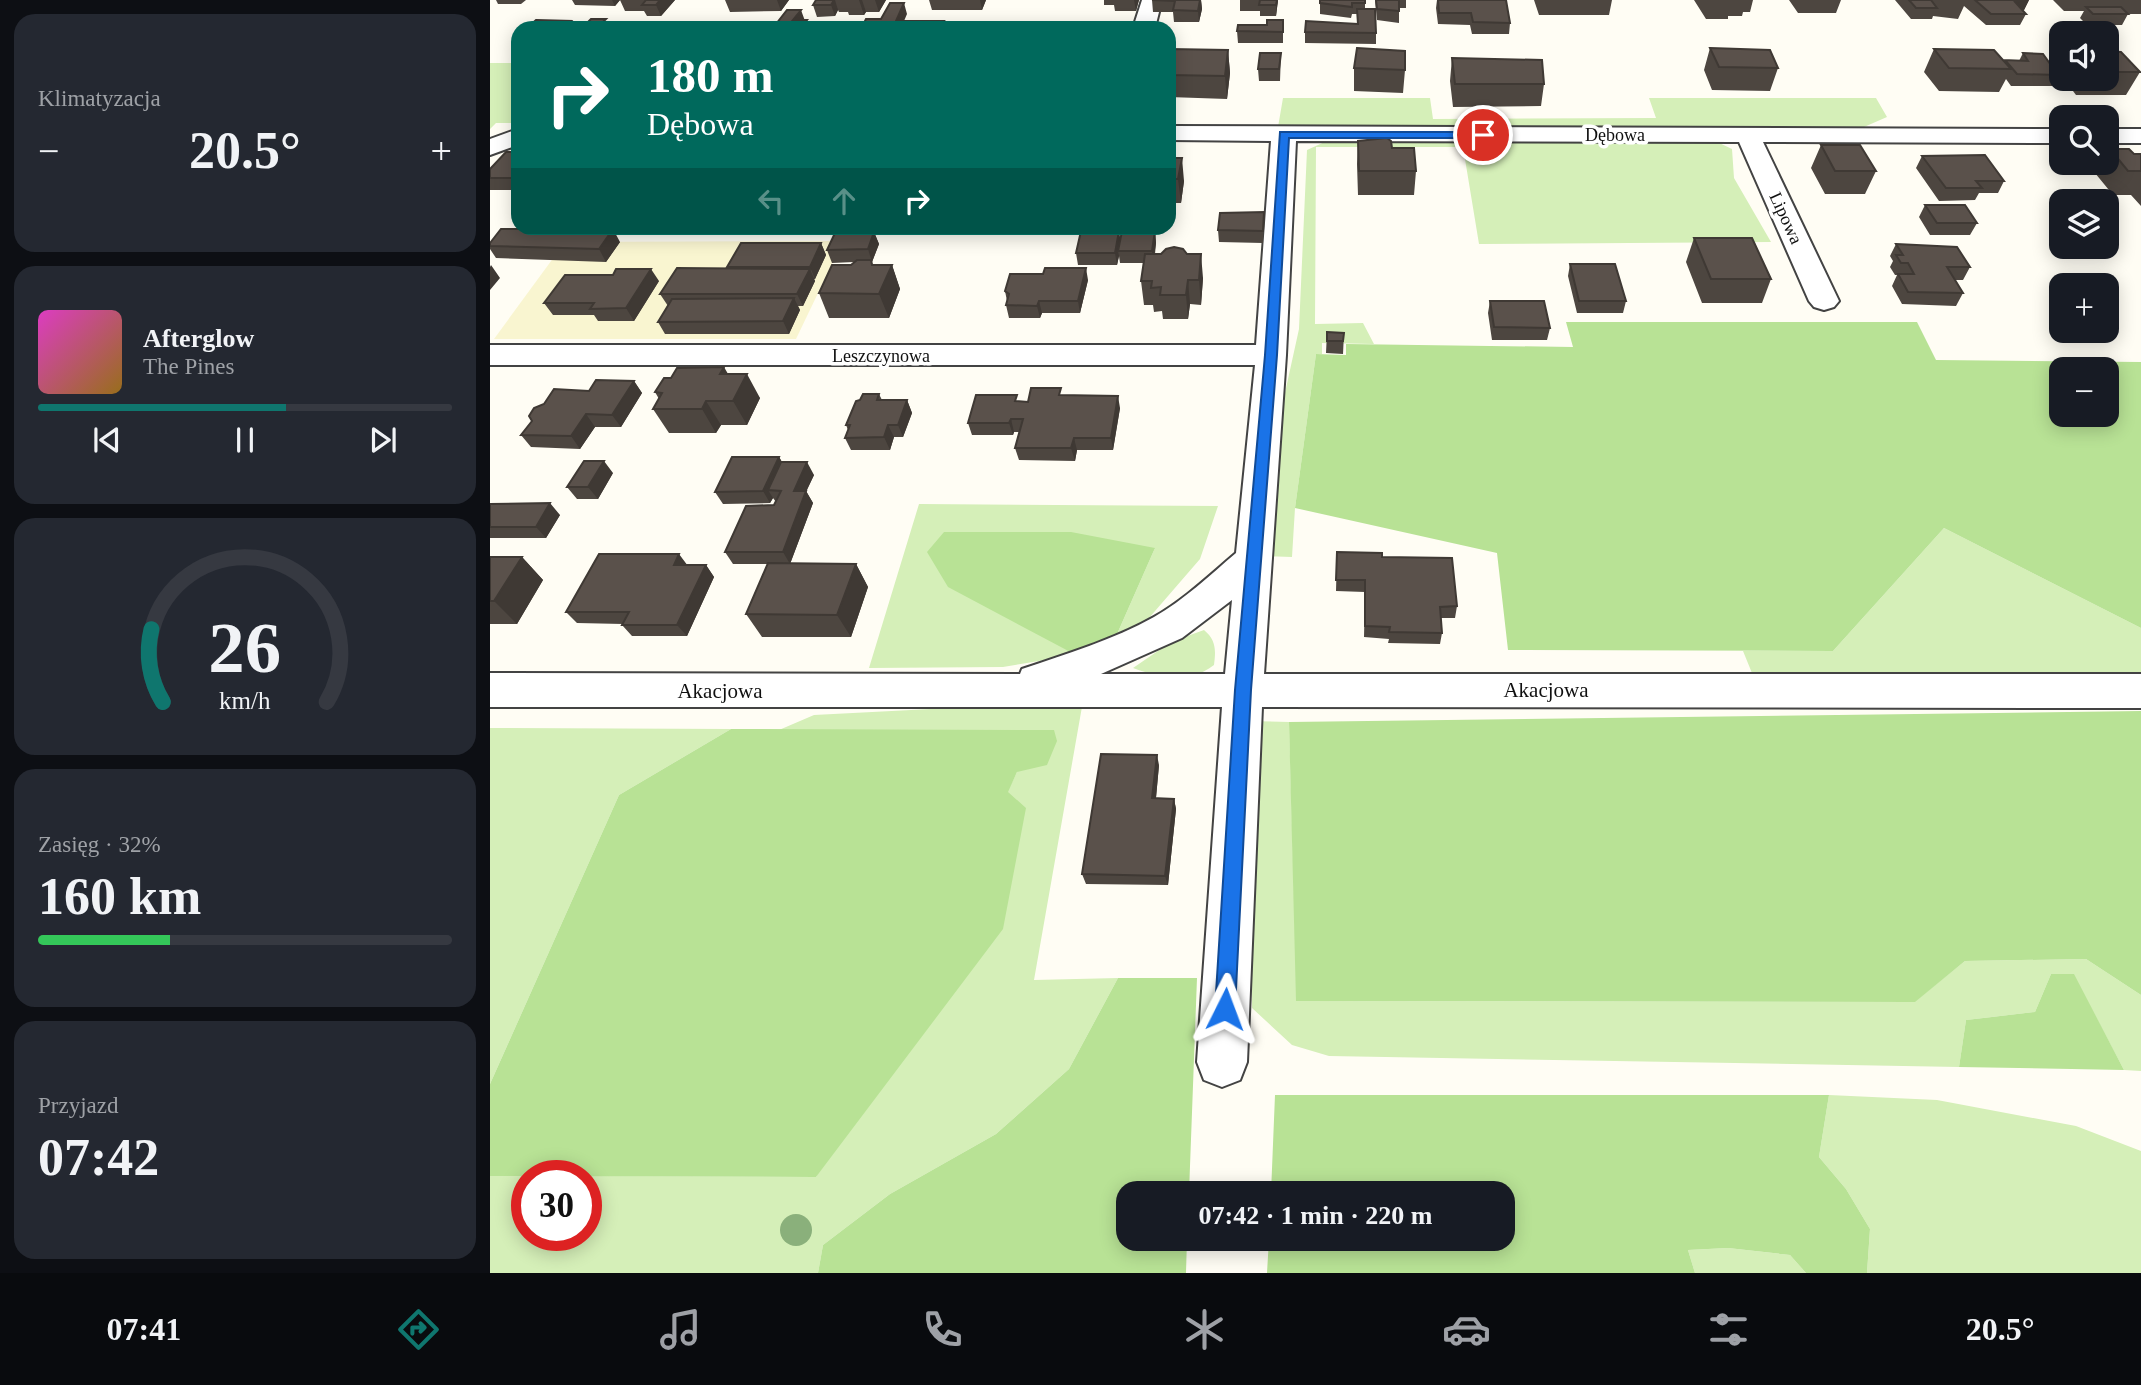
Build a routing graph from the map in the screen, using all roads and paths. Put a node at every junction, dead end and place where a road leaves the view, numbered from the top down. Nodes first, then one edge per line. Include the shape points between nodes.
1 (1152, 0) edge
2 (1146, 21) edge
3 (1176, 133) edge
4 (1284, 135) junction
5 (1748, 136) junction
6 (2049, 136) edge
7 (2119, 136) edge
8 (2141, 136) edge
9 (511, 139) edge
10 (490, 148) edge
11 (1824, 301) dead end
12 (490, 355) edge
13 (1271, 355) junction
14 (1254, 559) junction
15 (490, 690) edge
16 (1243, 690) junction
17 (950, 691) junction
18 (2141, 691) edge
19 (1222, 1062) dead end

1 - 2 street
3 - 4 street, Dębowa
4 - 5 street, Dębowa
4 - 13 street
5 - 6 street, Dębowa
5 - 11 street, Lipowa
7 - 8 street
9 - 10 street
12 - 13 street, Leszczynowa
13 - 14 street
14 - 16 street
14 - 17 street, Akacjowa via 1168,627 1110,654 1044,680
15 - 17 street, Akacjowa
16 - 17 street, Akacjowa
16 - 18 street, Akacjowa
16 - 19 street

